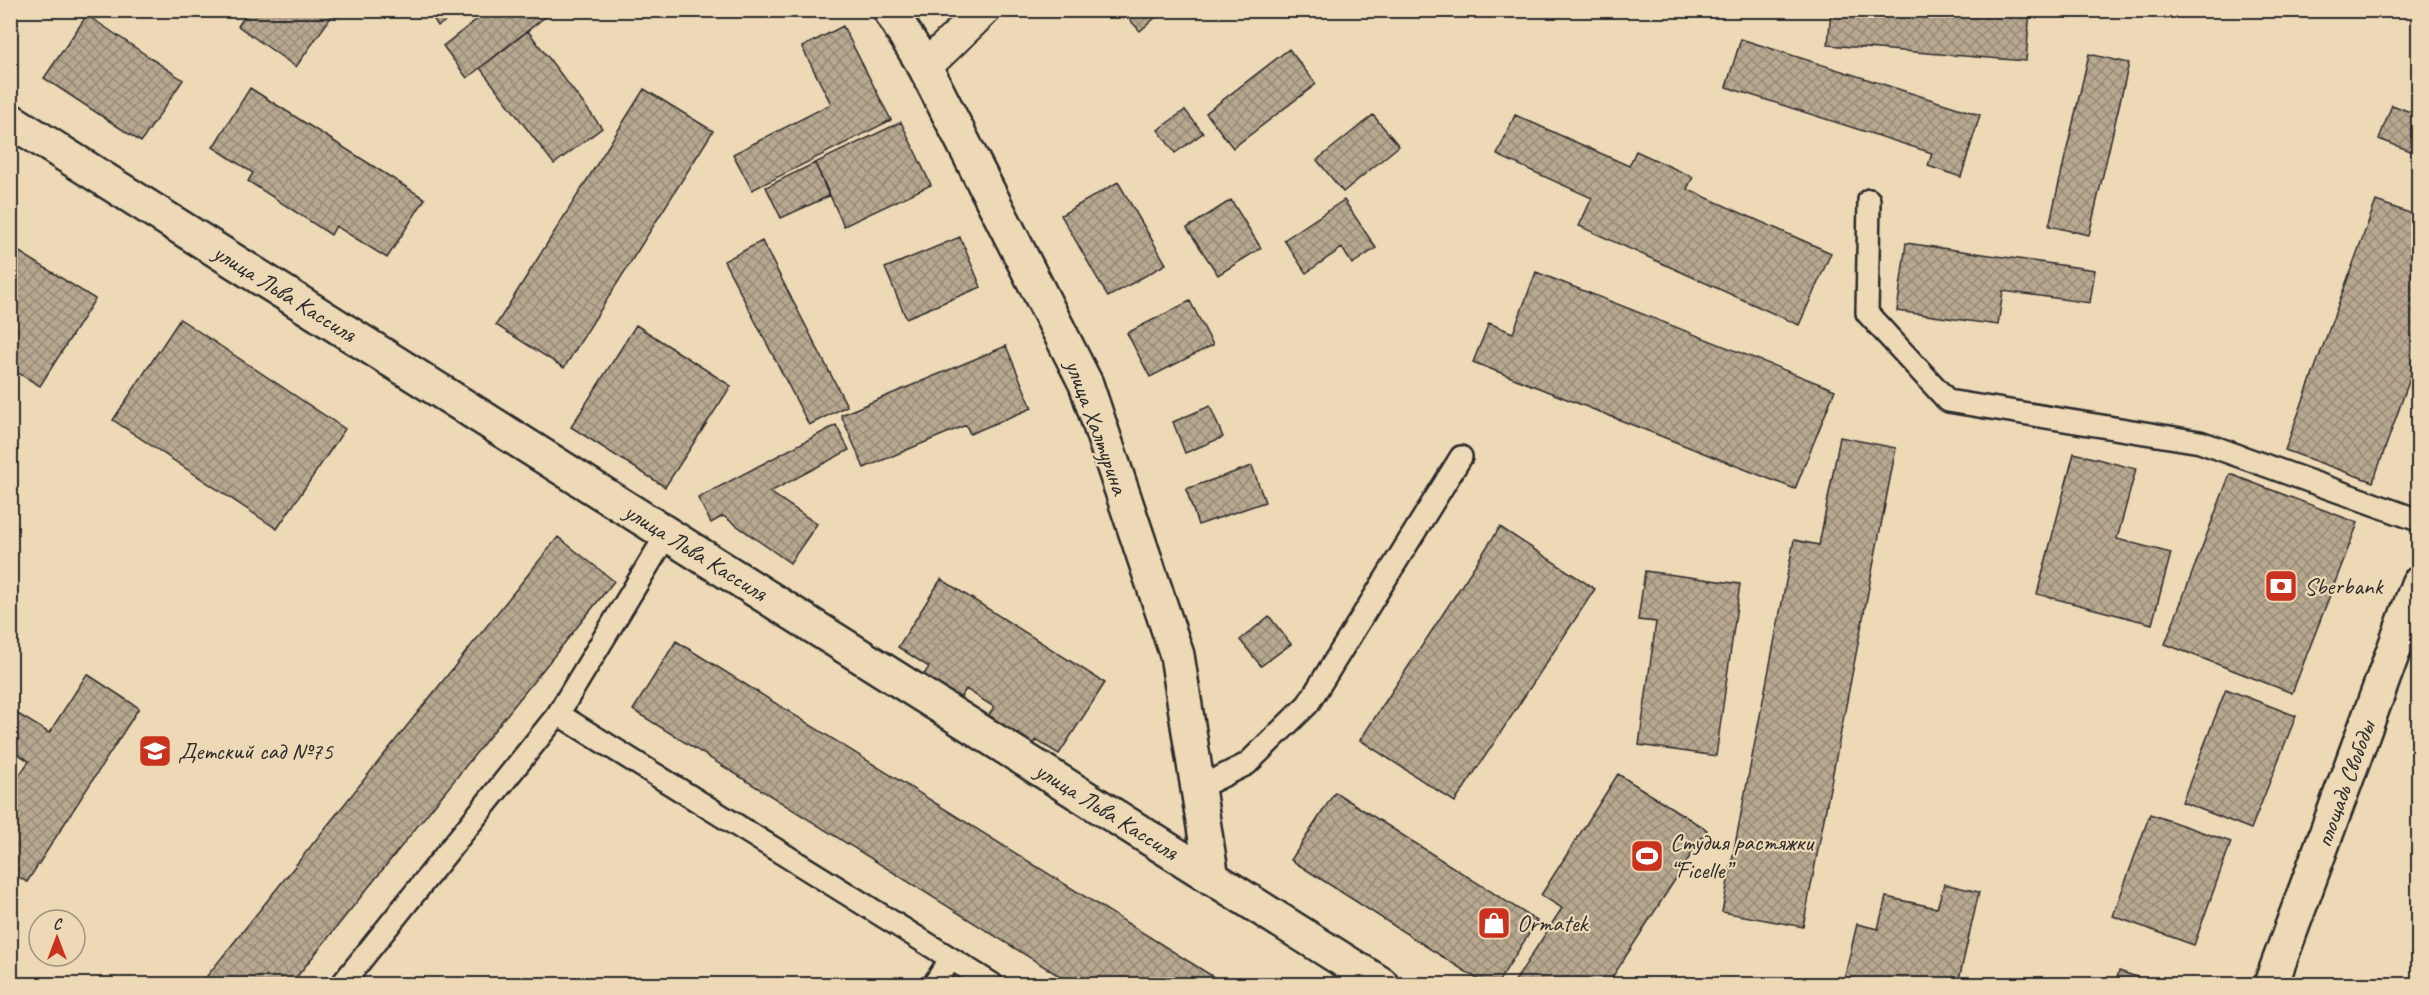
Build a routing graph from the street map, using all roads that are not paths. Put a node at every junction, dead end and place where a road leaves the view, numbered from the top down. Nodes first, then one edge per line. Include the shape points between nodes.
1 (890, 10) edge
2 (984, 10) edge
3 (925, 67) junction
4 (10, 120) edge
5 (1869, 200) dead end
6 (1461, 457) dead end
7 (2418, 520) edge
8 (667, 534) junction
9 (2418, 584) edge
10 (558, 714) junction
11 (1198, 788) junction
12 (1212, 878) junction
13 (950, 960) junction
14 (342, 984) edge
15 (934, 984) edge
16 (992, 984) edge
17 (1381, 984) edge
18 (2271, 984) edge

1 - 3 street, улица Халтурина
2 - 3 street
3 - 11 street, улица Халтурина via 1086,384 1177,655
4 - 8 street, улица Льва Кассиля
5 - 7 lane via 1867,312 1948,401 2200,442
6 - 11 lane via 1308,704 1247,764
8 - 10 lane
8 - 12 street, улица Льва Кассиля
9 - 18 street, площадь Свободы
10 - 13 lane
10 - 14 lane
11 - 12 street, улица Халтурина
12 - 17 street, улица Льва Кассиля
13 - 15 lane
13 - 16 lane

